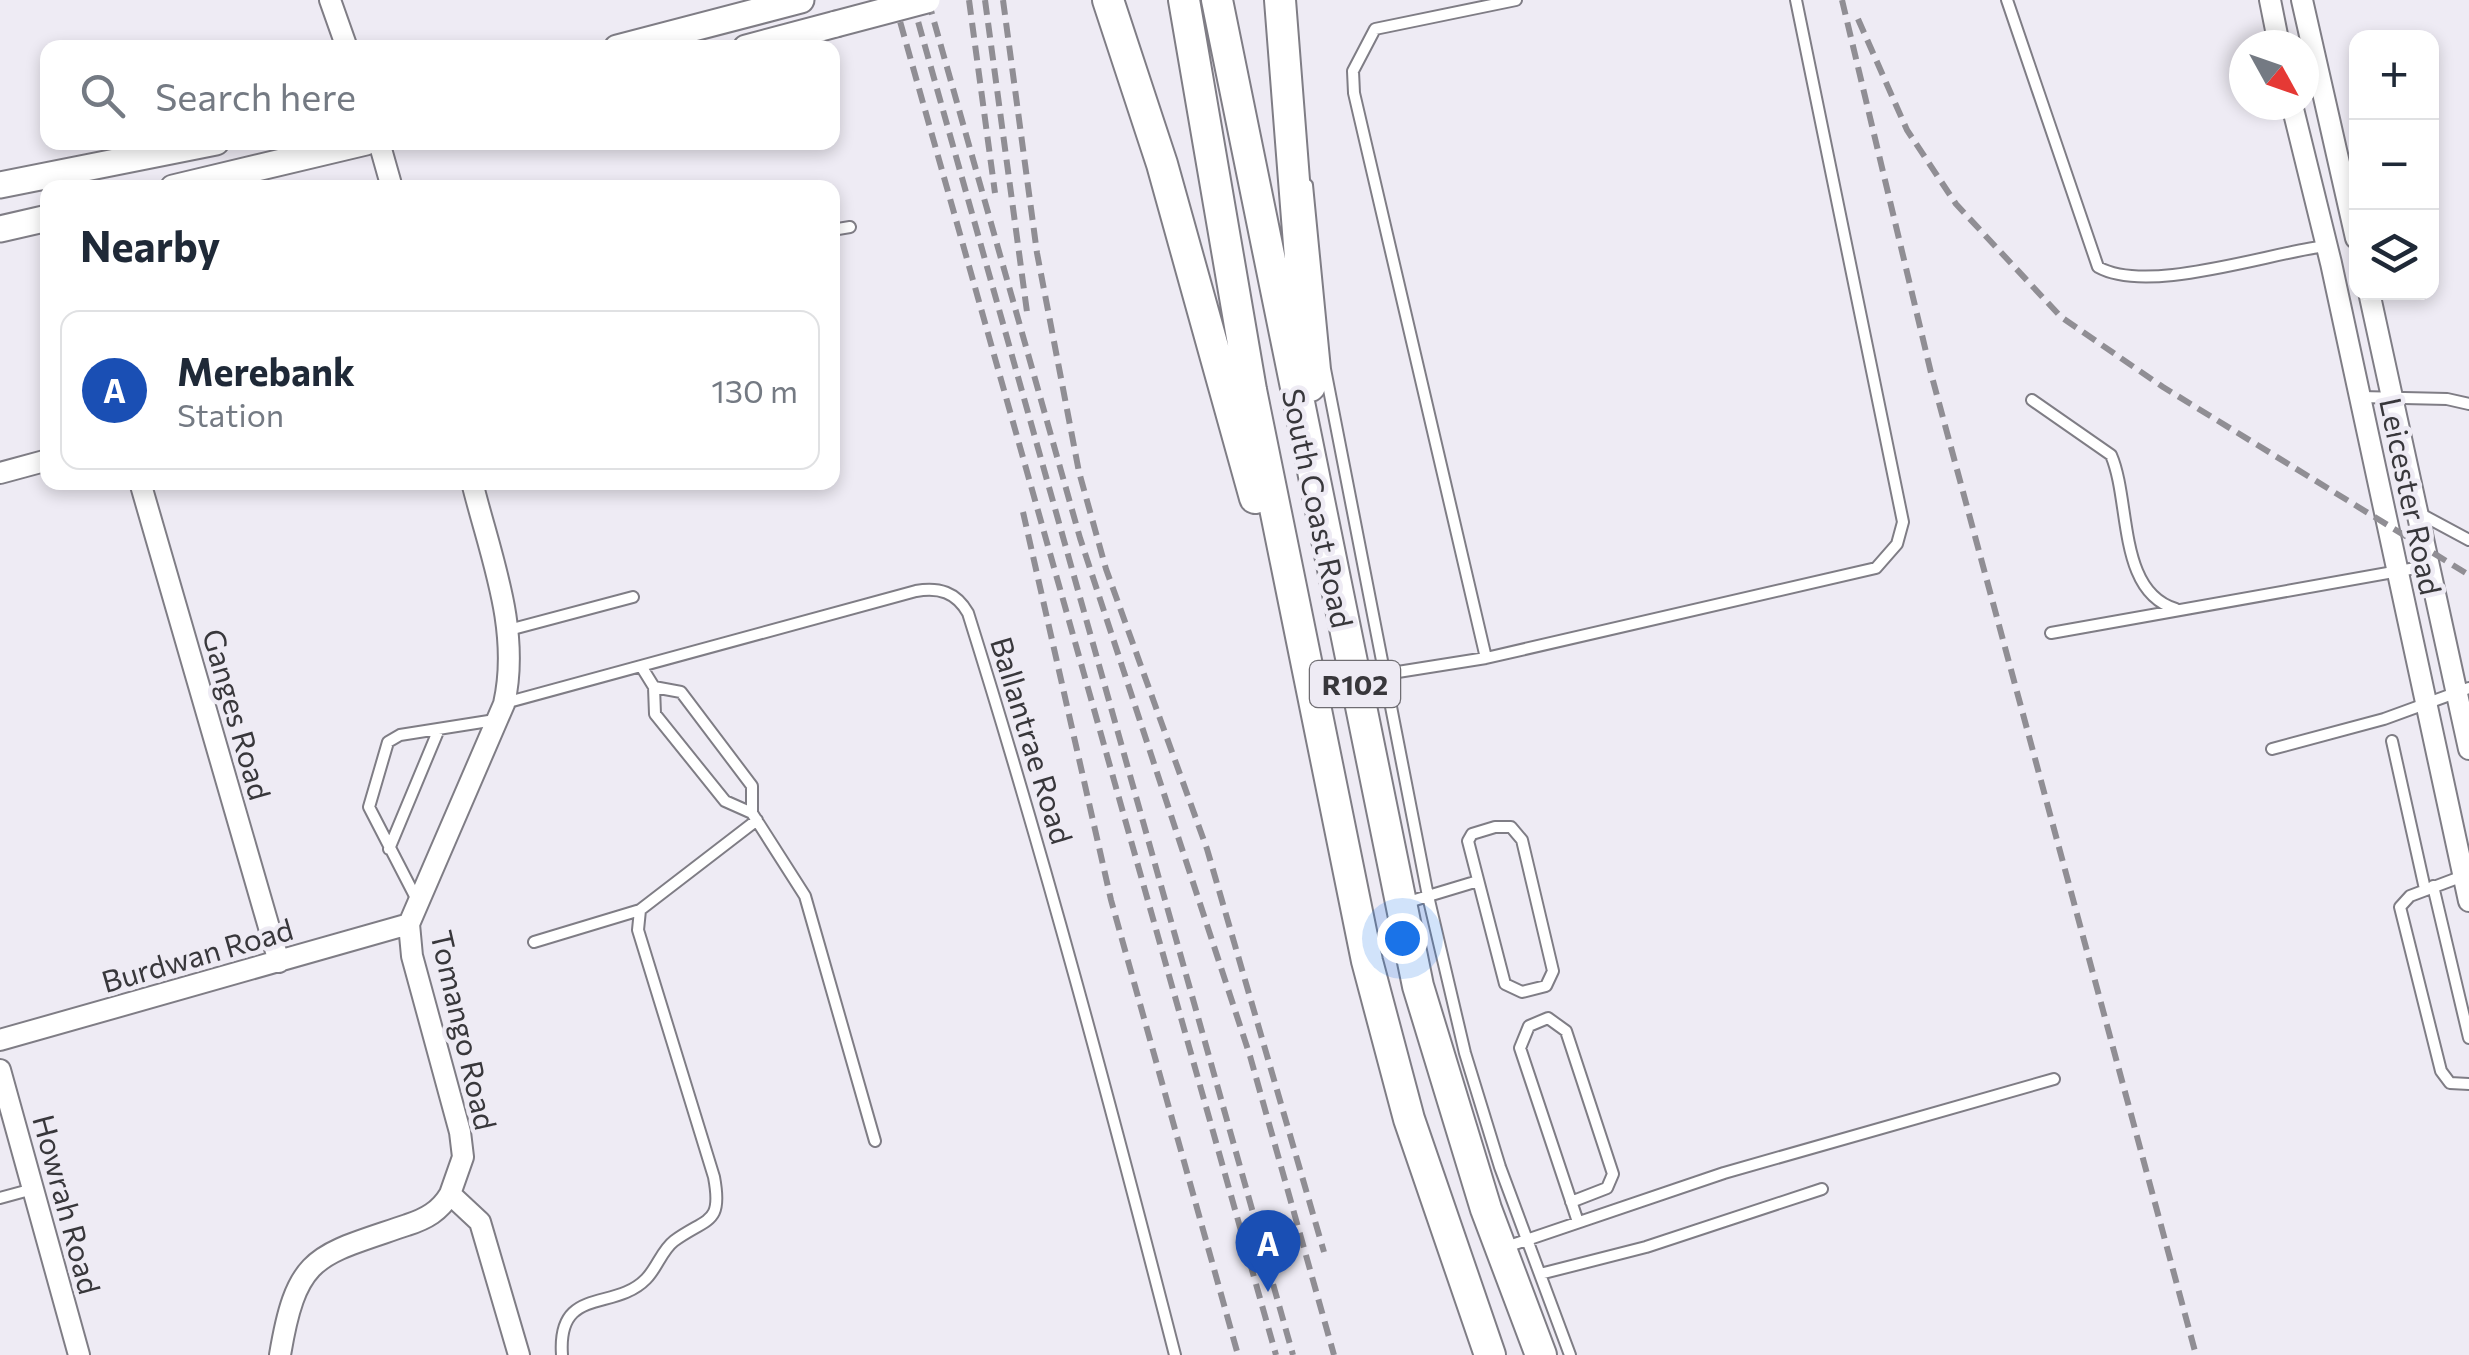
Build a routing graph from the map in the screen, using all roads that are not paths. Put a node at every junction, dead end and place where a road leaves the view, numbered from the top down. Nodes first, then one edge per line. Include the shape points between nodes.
1 (330, 0) edge
2 (801, 0) edge
3 (927, 0) edge
4 (1108, 0) edge
5 (1184, 0) edge
6 (1217, 0) edge
7 (1280, 0) edge
8 (1516, 0) edge
9 (1796, 0) edge
10 (2007, 0) edge
11 (2270, 0) edge
12 (2302, 0) edge
13 (2276, 30) edge
14 (344, 40) edge
15 (648, 40) edge
16 (776, 40) edge
17 (2296, 120) edge
18 (1290, 146) junction
19 (177, 150) edge
20 (332, 150) edge
21 (381, 150) edge
22 (207, 180) edge
23 (390, 180) edge
24 (0, 186) edge
25 (2350, 210) edge
26 (40, 220) edge
27 (850, 227) dead end
28 (0, 229) edge
29 (840, 229) edge
30 (2349, 239) edge
31 (2326, 246) junction
32 (2371, 300) edge
33 (2360, 397) junction
34 (2392, 398) junction
35 (2032, 400) dead end
36 (2469, 404) edge
37 (40, 462) edge
38 (0, 473) edge
39 (142, 490) edge
40 (474, 490) edge
41 (2416, 511) junction
42 (1321, 516) junction
43 (2469, 540) edge
44 (1286, 564) junction
45 (2427, 566) junction
46 (2398, 570) junction
47 (632, 597) dead end
48 (2177, 609) junction
49 (509, 630) junction
50 (2051, 633) dead end
51 (1486, 658) junction
52 (641, 666) junction
53 (1369, 676) junction
54 (654, 686) junction
55 (2463, 690) edge
56 (2425, 701) junction
57 (500, 712) junction
58 (439, 729) junction
59 (2392, 741) dead end
60 (2272, 749) dead end
61 (2469, 749) edge
62 (1372, 773) junction
63 (1331, 785) junction
64 (754, 817) junction
65 (389, 849) junction
66 (2466, 874) edge
67 (1478, 881) junction
68 (2429, 888) junction
69 (1413, 900) junction
70 (2469, 900) edge
71 (417, 901) junction
72 (640, 910) junction
73 (409, 924) junction
74 (534, 942) dead end
75 (280, 962) junction
76 (2469, 1038) edge
77 (0, 1040) edge
78 (0, 1070) edge
79 (2054, 1079) dead end
80 (2469, 1084) edge
81 (874, 1141) dead end
82 (33, 1188) junction
83 (1822, 1189) dead end
84 (450, 1194) junction
85 (0, 1198) edge
86 (1572, 1202) junction
87 (1578, 1222) junction
88 (1514, 1244) junction
89 (1529, 1281) junction
90 (1472, 1304) junction
91 (78, 1355) edge
92 (280, 1355) edge
93 (519, 1355) edge
94 (562, 1355) edge
95 (1175, 1355) edge
96 (1490, 1355) edge
97 (1541, 1355) edge
98 (1570, 1355) edge

1 - 14 street
2 - 15 street
3 - 16 street, bridge
4 - 44 main road via 1162,164 1259,515
5 - 44 main road, South Coast Road / R102
6 - 42 main road, South Coast Road / R102
7 - 18 main road
8 - 51 lane via 1376,29 1353,70
9 - 51 lane via 1903,522 1898,544 1876,568
10 - 31 lane via 2098,267 2114,276 2146,276
11 - 13 street
12 - 25 street
17 - 31 street, Leicester Road
18 - 42 main road
18 - 53 lane via 1312,206 1325,370
19 - 24 street
20 - 22 street
21 - 23 street
26 - 28 street
27 - 29 lane
30 - 31 street
31 - 33 street, Leicester Road
32 - 34 street, Leicester Road
33 - 34 lane
33 - 46 street, Leicester Road
34 - 36 lane
34 - 41 street, Leicester Road
35 - 48 lane via 2111,455 2140,577 2154,600
37 - 38 street
39 - 75 street, Ganges Road
40 - 49 street, Tomango Road
41 - 43 lane
41 - 45 street, Leicester Road
42 - 53 main road, South Coast Road / R102
44 - 63 main road, South Coast Road / R102
45 - 46 lane
45 - 55 street, Leicester Road
46 - 48 lane
46 - 56 street, Leicester Road
47 - 49 lane
48 - 50 lane
49 - 57 street, Tomango Road
51 - 53 lane
52 - 54 lane
52 - 57 lane, Ballantrae Road
52 - 95 lane, Ballantrae Road via 928,589 963,604 1074,967
53 - 62 main road, South Coast Road / R102
53 - 69 lane
54 - 64 lane via 656,714 725,802
54 - 64 lane via 681,692 752,786
55 - 56 lane
55 - 61 street, Leicester Road
56 - 60 lane
56 - 66 street, Leicester Road
57 - 58 lane, Ballantrae Road
57 - 71 street, Tomango Road
58 - 65 lane
58 - 65 lane, Ballantrae Road via 388,742 368,807
59 - 68 lane
62 - 63 main road
62 - 69 main road, South Coast Road / R102
63 - 90 main road, South Coast Road / R102 via 1392,1060
64 - 72 lane
64 - 81 lane via 805,896
65 - 71 lane
66 - 68 lane
66 - 70 street, Leicester Road
67 - 67 lane via 1470,836 1495,827 1514,830 1549,952 1550,984 1522,992 1505,984
67 - 69 lane
68 - 76 lane
68 - 80 lane via 2402,901 2400,916 2441,1071 2450,1083
69 - 88 main road, South Coast Road / R102 via 1442,1075
71 - 73 street, Tomango Road
72 - 74 lane
72 - 94 lane via 638,930 718,1202 705,1224 672,1242 644,1282 571,1313
73 - 75 street, Burdwan Road
73 - 84 street, Tomango Road via 460,1132 463,1157
75 - 77 street, Burdwan Road
78 - 82 street, Howrah Road
79 - 87 lane
82 - 85 lane
82 - 91 street, Howrah Road
83 - 89 lane
84 - 92 street via 422,1220 316,1261 292,1299
84 - 93 street via 480,1222
86 - 86 lane via 1520,1048 1529,1026 1548,1018 1566,1032 1613,1174 1607,1188
86 - 87 lane
87 - 88 lane
88 - 89 main road, South Coast Road / R102
89 - 90 main road
89 - 97 main road, South Coast Road / R102
89 - 98 lane
90 - 96 main road, South Coast Road / R102

